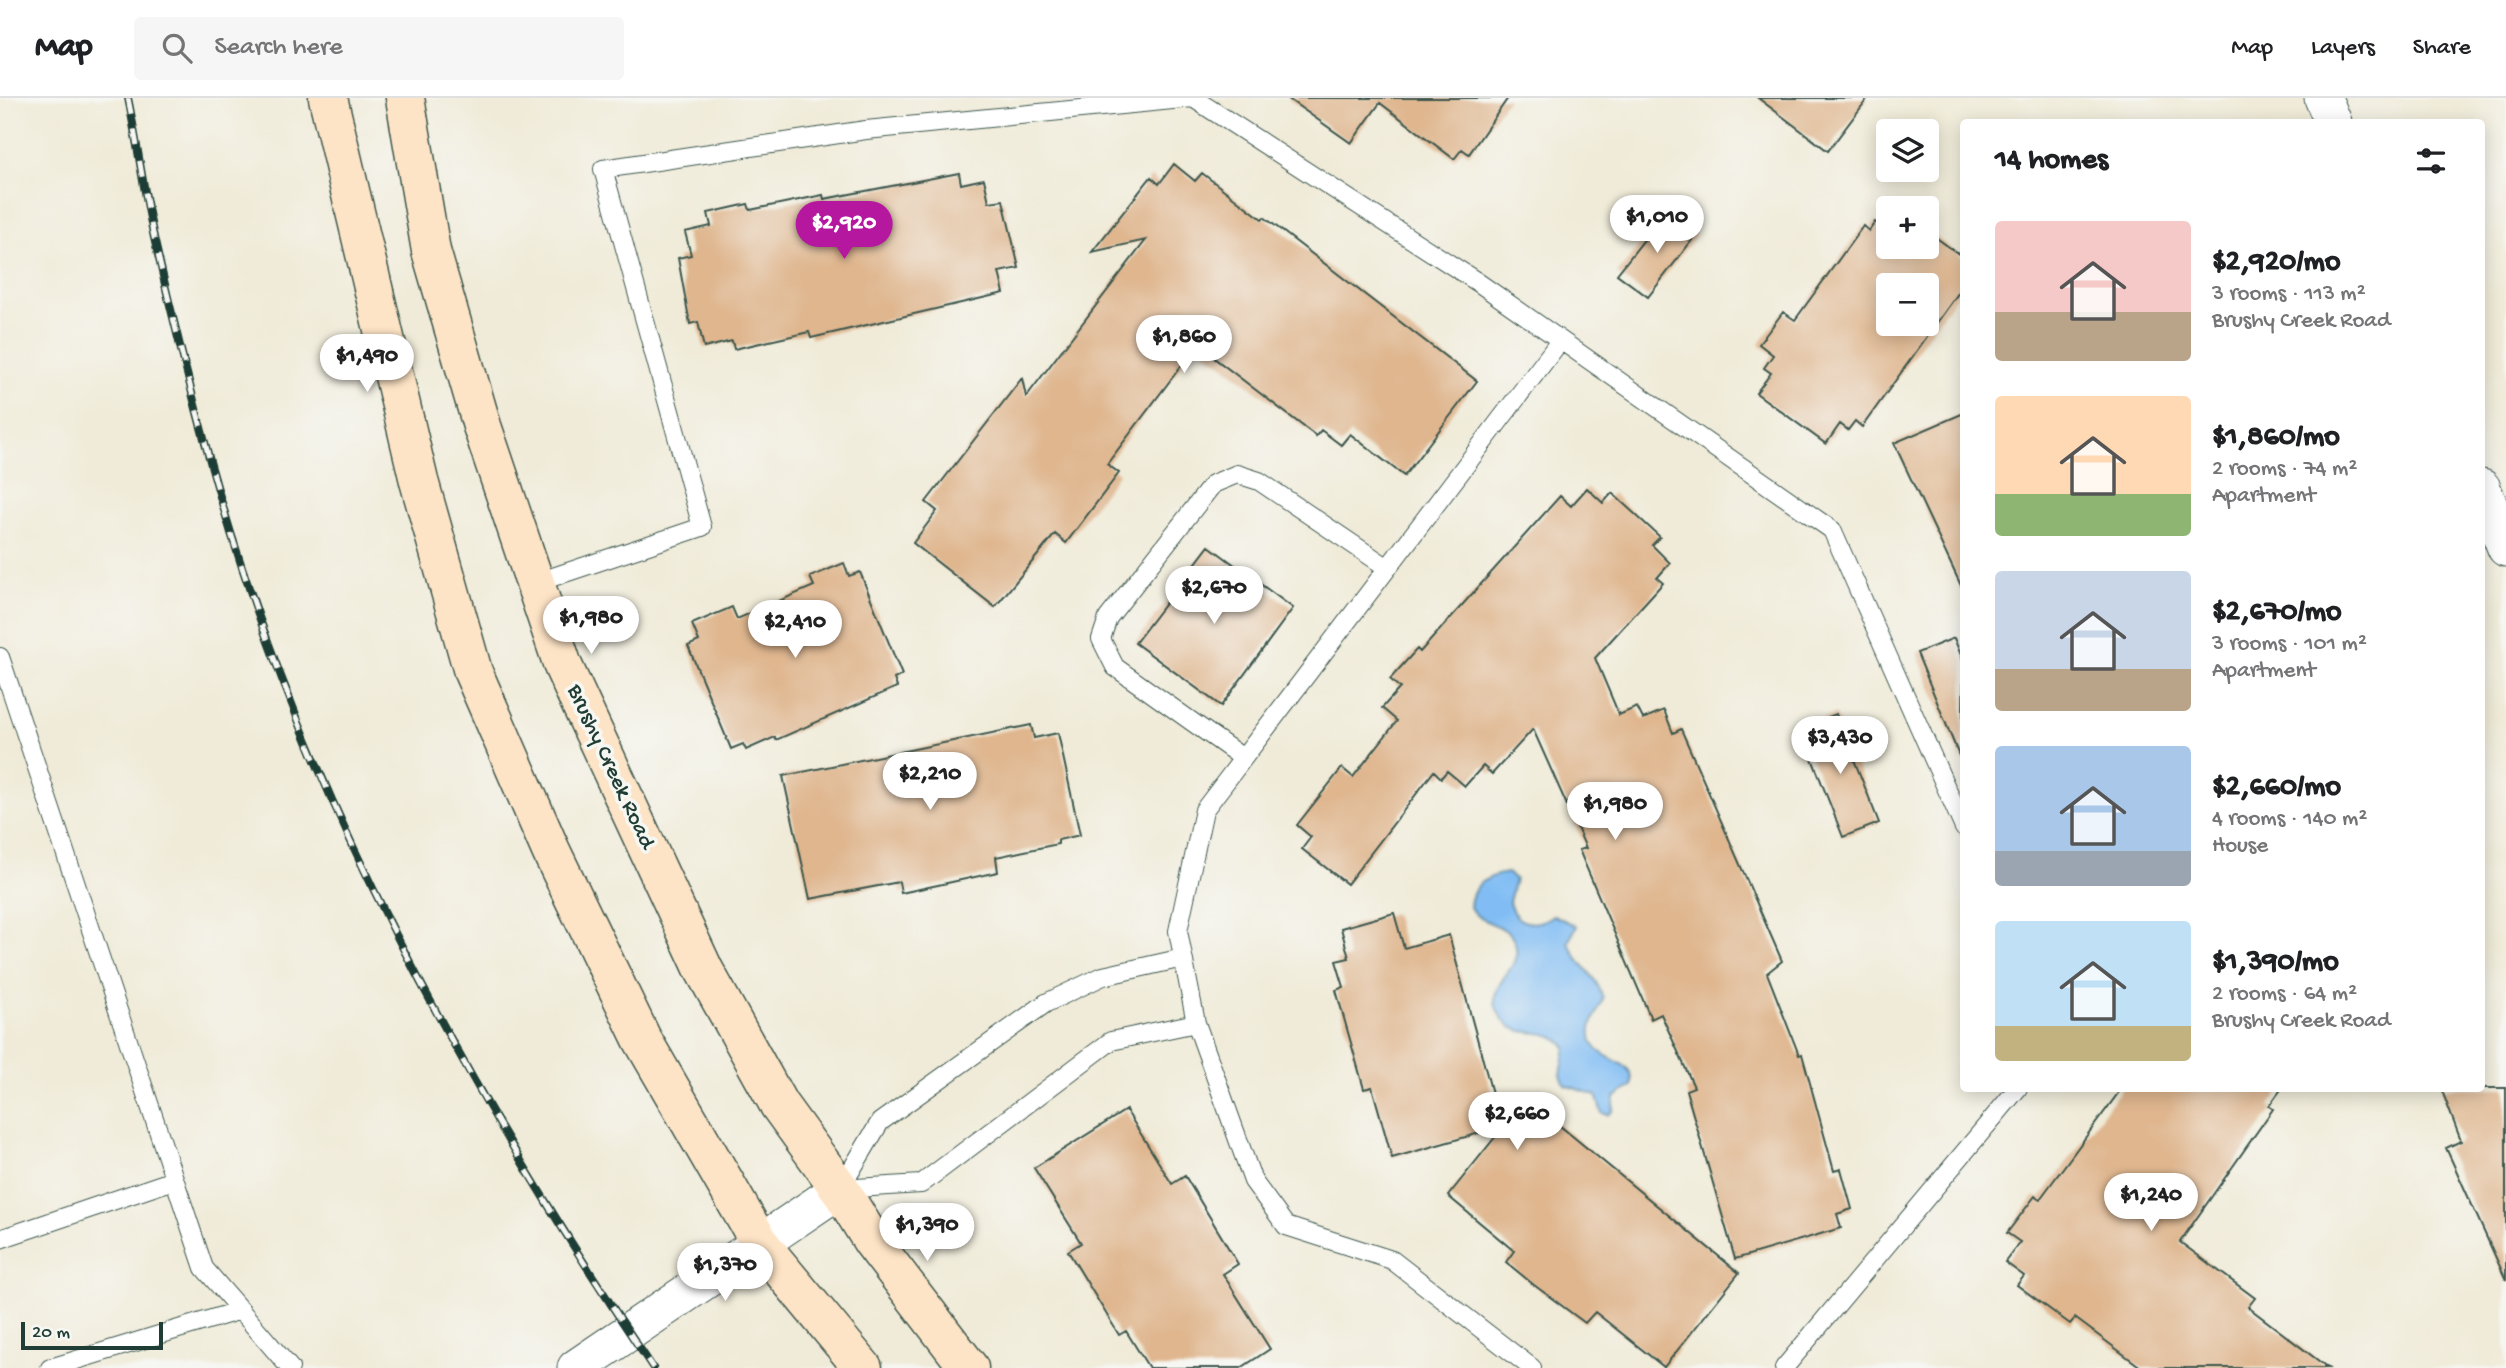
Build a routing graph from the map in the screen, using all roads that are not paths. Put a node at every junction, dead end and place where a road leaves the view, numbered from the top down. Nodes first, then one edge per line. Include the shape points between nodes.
1 (328, 98) edge
2 (405, 98) edge
3 (2323, 98) edge
4 (2332, 119) edge
5 (1560, 341) junction
6 (2485, 496) edge
7 (2506, 548) edge
8 (1388, 568) junction
9 (535, 583) junction
10 (0, 657) edge
11 (1243, 758) junction
12 (1960, 819) edge
13 (1183, 958) junction
14 (1196, 1023) junction
15 (2015, 1092) edge
16 (174, 1180) junction
17 (840, 1189) junction
18 (0, 1238) edge
19 (761, 1245) junction
20 (241, 1310) junction
21 (50, 1368) edge
22 (290, 1368) edge
23 (576, 1368) edge
24 (863, 1368) edge
25 (969, 1368) edge
26 (1532, 1368) edge
27 (1784, 1368) edge

1 - 19 main road via 419,481 473,672 551,851 642,1039
2 - 9 main road, Brushy Creek Road via 431,251 481,426
3 - 4 street
5 - 8 lane
5 - 9 lane via 1479,283 1193,98 866,130 603,169 702,527
5 - 12 lane via 1832,530
6 - 7 street
8 - 11 lane
8 - 11 lane via 1259,481 1237,474 1213,484 1108,618 1101,639 1115,667
9 - 17 main road, Brushy Creek Road via 563,666 704,970 779,1105
10 - 16 lane
11 - 13 lane via 1204,810 1178,931
13 - 14 lane
13 - 17 lane via 1103,976 1046,1003 880,1122
14 - 17 lane via 1111,1041 921,1184
14 - 26 lane via 1253,1181 1286,1226 1392,1260
15 - 27 lane
16 - 18 lane
16 - 20 lane via 204,1268
17 - 19 street
17 - 25 main road, Brushy Creek Road via 872,1241
19 - 23 street
19 - 24 main road
20 - 21 lane
20 - 22 lane

